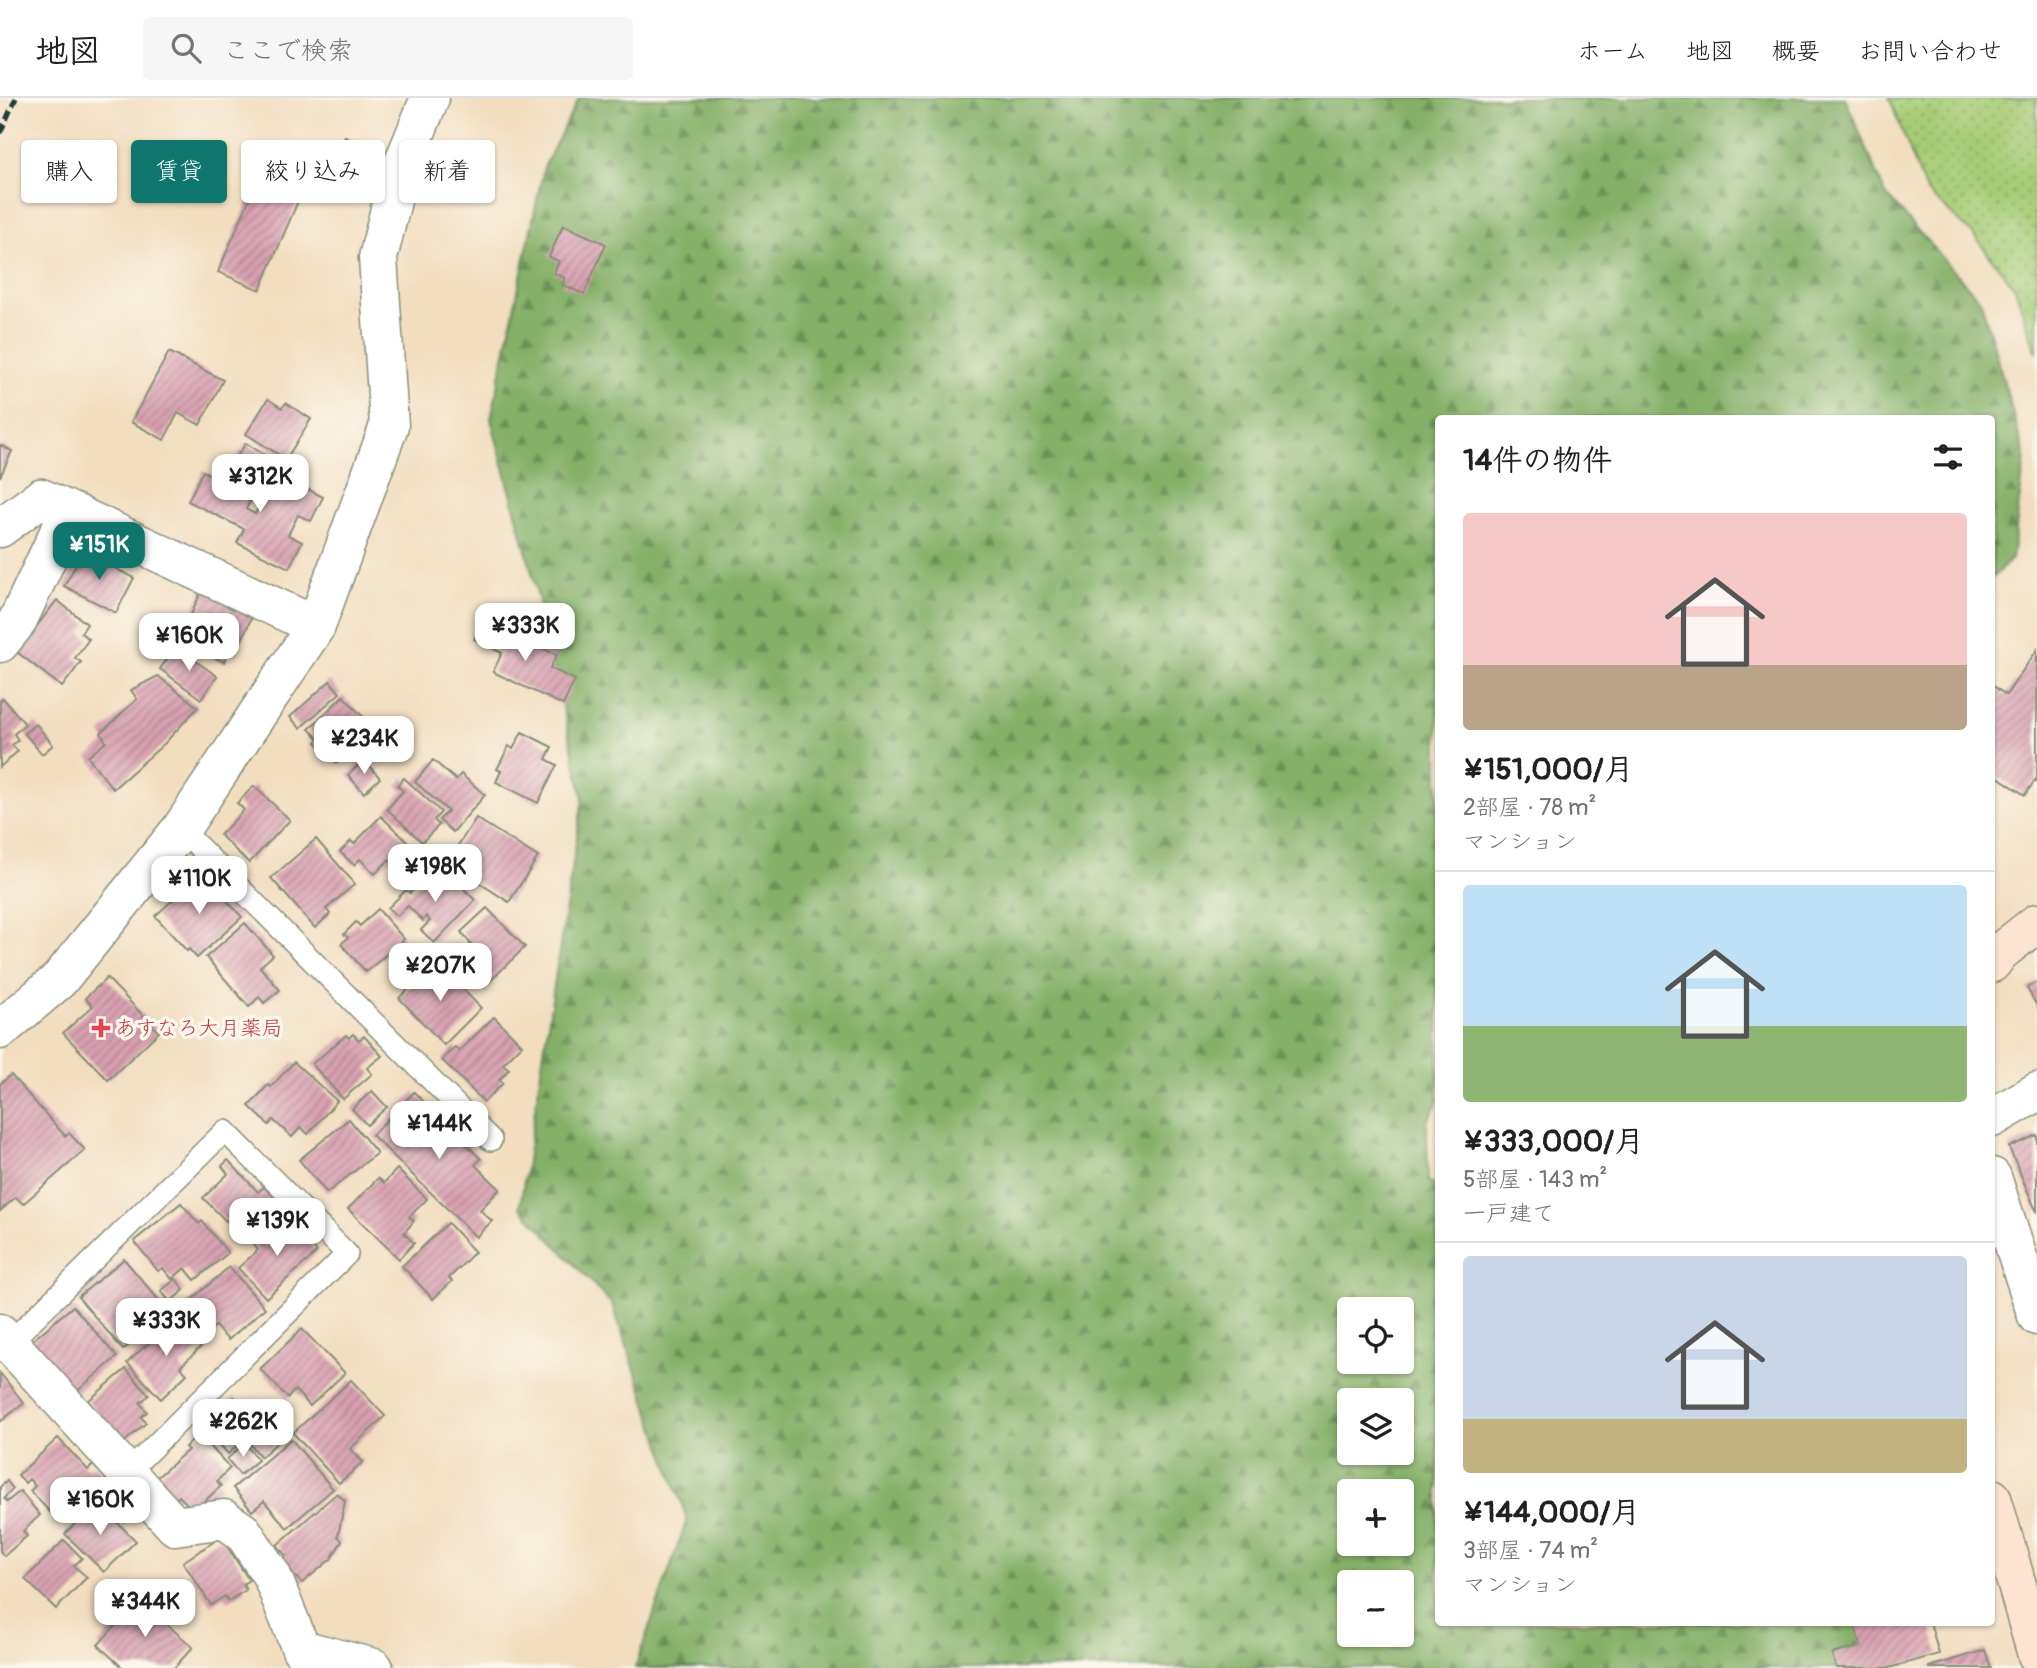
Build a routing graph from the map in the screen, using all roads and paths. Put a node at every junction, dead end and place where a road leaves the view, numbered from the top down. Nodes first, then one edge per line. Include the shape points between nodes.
1 (430, 98) edge
2 (77, 514) junction
3 (0, 528) edge
4 (316, 626) junction
5 (0, 643) edge
6 (181, 830) junction
7 (2037, 923) edge
8 (1995, 959) edge
9 (0, 1030) edge
10 (2037, 1092) edge
11 (1995, 1116) edge
12 (491, 1140) dead end
13 (1995, 1186) edge
14 (2037, 1316) edge
15 (5, 1337) edge
16 (127, 1473) junction
17 (1995, 1508) edge
18 (2037, 1655) edge
19 (374, 1668) edge

1 - 4 street via 398,176 378,258 389,426
2 - 3 street via 41,498
2 - 4 street
2 - 5 street via 61,528 18,622
4 - 6 street
6 - 9 street via 59,979
6 - 12 lane
7 - 8 street
10 - 11 street
13 - 14 street
15 - 16 street
15 - 16 lane via 225,1131 347,1254
16 - 19 street via 175,1526 224,1519 243,1532 272,1576 301,1649
17 - 18 street

